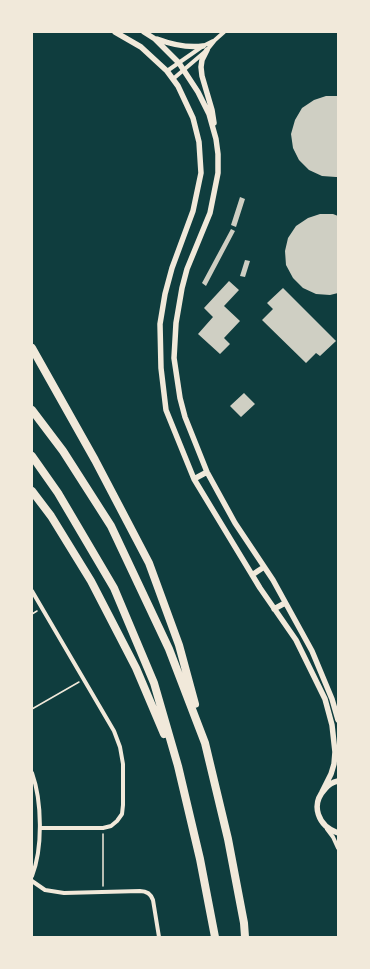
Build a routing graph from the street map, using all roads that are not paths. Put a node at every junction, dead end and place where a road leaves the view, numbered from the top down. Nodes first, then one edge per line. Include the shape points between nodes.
1 (115, 32) edge
2 (144, 32) edge
3 (224, 32) edge
4 (155, 39) junction
5 (205, 48) junction
6 (179, 63) junction
7 (184, 69) junction
8 (167, 71) junction
9 (172, 79) junction
10 (216, 139) junction
11 (32, 348) edge
12 (32, 410) edge
13 (32, 456) edge
14 (206, 472) junction
15 (194, 479) junction
16 (32, 492) edge
17 (264, 567) junction
18 (252, 575) junction
19 (32, 591) edge
20 (285, 603) junction
21 (274, 609) junction
22 (338, 720) edge
23 (205, 743) junction
24 (178, 766) junction
25 (32, 772) edge
26 (338, 781) edge
27 (322, 792) junction
28 (326, 827) junction
29 (40, 828) junction
30 (338, 833) edge
31 (338, 848) edge
32 (32, 876) edge
33 (32, 881) edge
34 (159, 937) edge
35 (215, 937) edge
36 (246, 937) edge

1 - 8 street via 141,46
2 - 4 street
3 - 5 street
4 - 5 street via 179,46
4 - 6 street
5 - 6 street
5 - 7 street
5 - 10 street via 202,76 212,110
6 - 7 street
6 - 8 street
7 - 9 street
7 - 10 street via 209,114
8 - 9 street
9 - 15 street via 193,118 199,142 201,173 193,211 165,294 160,324 161,368 166,410
10 - 14 street via 218,173 210,213 182,288 174,358 185,417
11 - 23 highway via 149,563 180,645
12 - 23 highway via 63,451 111,526 169,649
13 - 24 highway via 58,493 114,588 154,683
14 - 15 street
14 - 17 street
15 - 18 street
16 - 24 highway via 91,581 136,668
17 - 18 street
17 - 20 street
18 - 21 street
19 - 29 street via 114,731 123,764 123,805 122,814 117,821 103,828
20 - 21 street
20 - 22 street via 312,651
21 - 27 street via 296,640 325,699 332,725 334,764
23 - 36 highway via 228,839
24 - 35 highway
25 - 29 street via 38,799
26 - 27 street via 327,786
27 - 28 street via 317,810 320,820
28 - 30 street
28 - 31 street
29 - 32 street
33 - 34 street via 45,890 64,893 148,893 153,900

